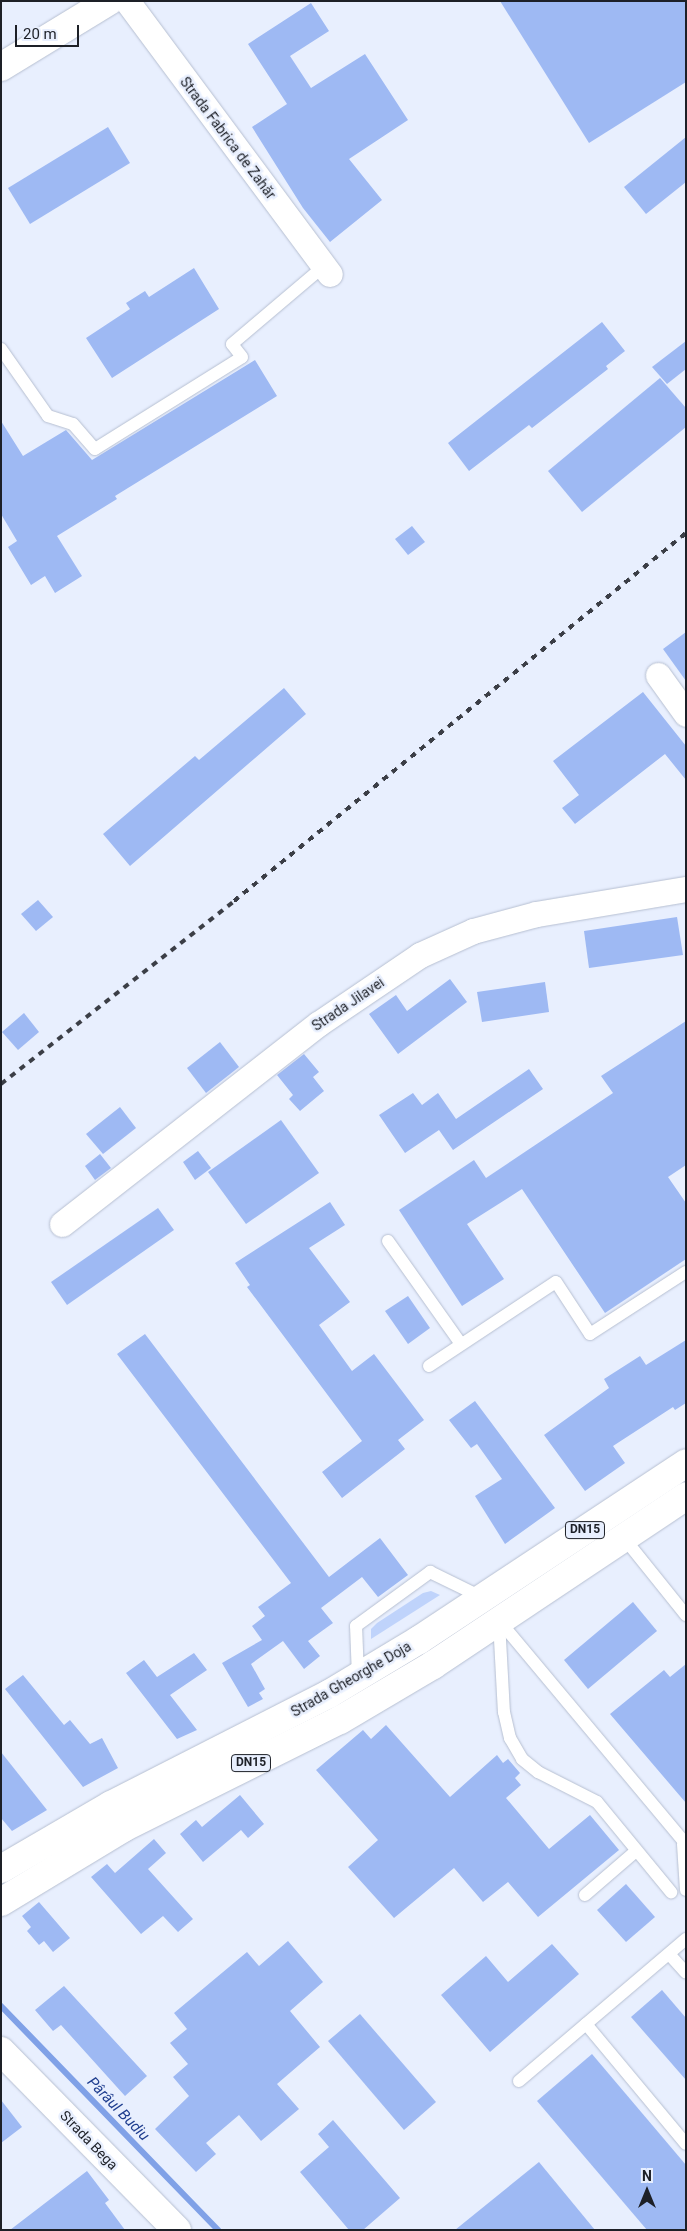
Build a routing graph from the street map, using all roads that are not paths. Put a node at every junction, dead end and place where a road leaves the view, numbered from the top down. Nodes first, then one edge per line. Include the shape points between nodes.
1 (110, 1) edge
2 (127, 1) edge
3 (1, 67) edge
4 (327, 270) joint
5 (1, 349) edge
6 (658, 675) dead end
7 (686, 714) edge
8 (686, 890) edge
9 (62, 1224) dead end
10 (388, 1241) dead end
11 (686, 1272) edge
12 (461, 1344) junction
13 (429, 1366) dead end
14 (686, 1463) edge
15 (686, 1496) edge
16 (624, 1538) junction
17 (484, 1598) junction
18 (686, 1614) edge
19 (499, 1622) junction
20 (358, 1676) junction
21 (684, 1844) edge
22 (636, 1851) junction
23 (1, 1870) edge
24 (686, 1890) edge
25 (670, 1892) dead end
26 (585, 1895) dead end
27 (1, 1902) edge
28 (686, 1939) edge
29 (669, 1954) junction
30 (686, 1973) edge
31 (586, 2024) junction
32 (1, 2051) edge
33 (519, 2081) dead end
34 (686, 2144) edge
35 (177, 2230) edge

1 - 3 main road
2 - 4 street, Strada Fabrica de Zahăr
4 - 5 lane via 232,344 242,358 95,449 73,424 48,416
6 - 7 street
8 - 9 street, Strada Jilavei via 536,914 473,931 420,955 318,1024
10 - 12 lane
11 - 12 lane via 590,1334 556,1282
12 - 13 lane
14 - 17 main road, Strada Gheorghe Doja / DN15
15 - 16 main road, Strada Gheorghe Doja / DN15
16 - 18 lane
16 - 19 main road, Strada Gheorghe Doja / DN15
17 - 19 lane
17 - 20 main road, Strada Gheorghe Doja / DN15
17 - 20 lane via 430,1572 356,1626
19 - 21 lane
19 - 22 lane via 504,1712 510,1738 522,1759 538,1772 597,1802
19 - 27 main road, Strada Gheorghe Doja / DN15 via 340,1720 123,1828
20 - 23 main road, Strada Gheorghe Doja / DN15 via 111,1805
21 - 24 lane
22 - 25 lane
22 - 26 lane
28 - 29 lane
29 - 30 lane
29 - 31 lane
31 - 33 lane
31 - 34 lane
32 - 35 main road, Strada Bega

